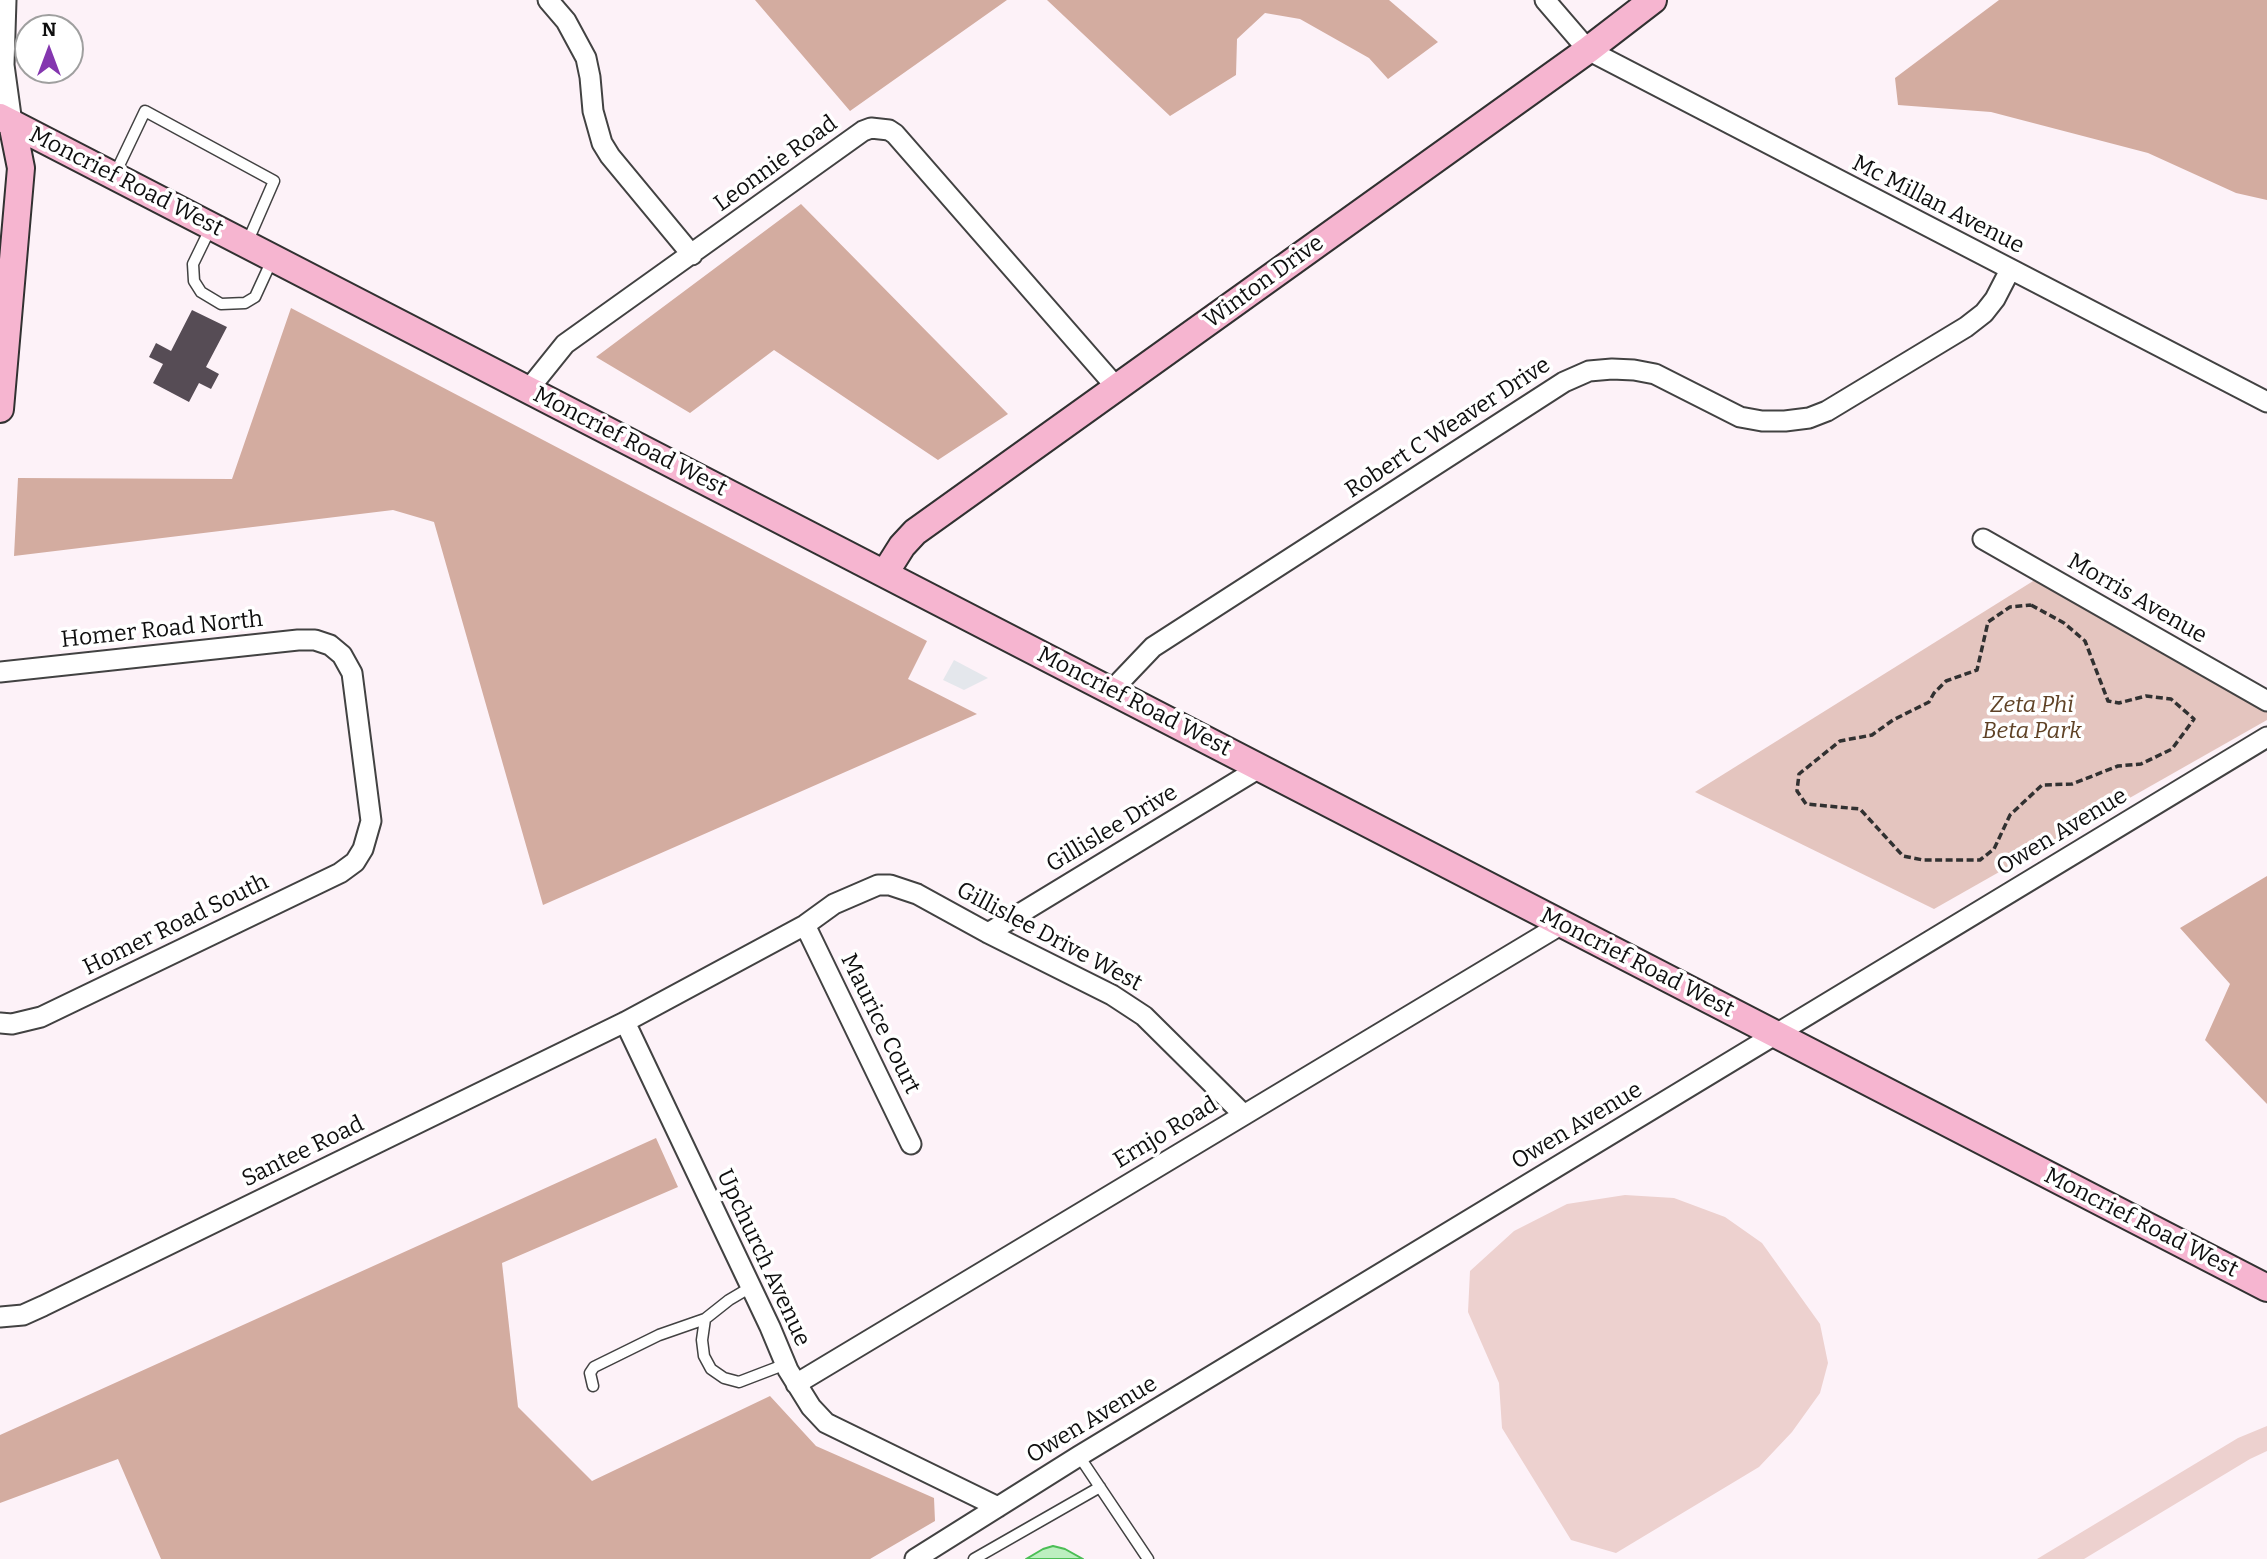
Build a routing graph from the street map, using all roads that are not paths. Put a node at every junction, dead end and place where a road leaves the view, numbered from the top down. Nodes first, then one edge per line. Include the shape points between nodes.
1 (6, 0) edge
2 (548, 0) edge
3 (1545, 0) edge
4 (1653, 0) edge
5 (1588, 50) junction
6 (6, 120) edge
7 (114, 176) junction
8 (211, 226) junction
9 (247, 244) junction
10 (692, 255) junction
11 (273, 258) junction
12 (2010, 270) junction
13 (1117, 388) junction
14 (528, 390) junction
15 (1, 393) edge
16 (2267, 401) edge
17 (1983, 539) dead end
18 (885, 573) junction
19 (0, 672) edge
20 (1112, 690) junction
21 (2267, 701) edge
22 (2267, 737) edge
23 (1261, 767) junction
24 (363, 849) joint
25 (1562, 924) junction
26 (805, 925) junction
27 (988, 933) junction
28 (625, 1022) junction
29 (0, 1023) edge
30 (1776, 1035) junction
31 (1244, 1115) junction
32 (911, 1144) dead end
33 (751, 1287) junction
34 (2267, 1288) edge
35 (0, 1317) edge
36 (705, 1319) junction
37 (786, 1364) junction
38 (796, 1384) junction
39 (593, 1386) dead end
40 (1079, 1456) junction
41 (1100, 1487) junction
42 (998, 1507) junction
43 (915, 1559) edge
44 (974, 1559) edge
45 (1148, 1559) edge

1 - 6 street
2 - 10 street via 566,21 586,58 602,143
3 - 5 street
4 - 5 main road, Winton Drive
5 - 12 street, Mc Millan Avenue
5 - 13 main road, Winton Drive
6 - 7 main road, Moncrief Road West
6 - 15 main road via 21,168
7 - 8 main road, Moncrief Road West
7 - 9 lane via 145,111 274,181
8 - 9 main road, Moncrief Road West
8 - 11 lane via 193,264 194,281 201,292 221,304 245,303 255,297
9 - 11 main road, Moncrief Road West
10 - 13 street, Leonnie Road via 863,131 889,130
10 - 14 street, Leonnie Road via 565,344
11 - 14 main road, Moncrief Road West
12 - 16 street, Mc Millan Avenue
12 - 20 street, Robert C Weaver Drive via 1995,299 1966,327 1810,418 1762,421 1740,416 1655,374 1634,370 1589,371 1563,382 1153,647
13 - 18 main road, Winton Drive via 915,532
14 - 18 main road, Moncrief Road West
17 - 21 street, Morris Avenue
18 - 20 main road, Moncrief Road West
19 - 24 street, Homer Road North via 298,640 330,645 352,673 371,821
20 - 23 main road, Moncrief Road West
22 - 30 street, Owen Avenue
23 - 25 main road, Moncrief Road West
23 - 27 street, Gillislee Drive
24 - 29 street, Homer Road South via 340,873 53,1011 27,1021
25 - 30 main road, Moncrief Road West
25 - 31 street, Ernjo Road
26 - 27 street, Gillislee Drive West via 834,904 878,885 890,885 917,894
26 - 28 street
26 - 32 street, Maurice Court
27 - 31 street, Gillislee Drive West via 1112,995 1144,1016
28 - 33 street, Upchurch Avenue
28 - 35 street, Santee Road via 43,1306 23,1315
30 - 34 main road, Moncrief Road West
30 - 40 street, Owen Avenue
31 - 38 street, Ernjo Road
33 - 36 lane
33 - 37 street, Upchurch Avenue
36 - 37 lane via 704,1356 711,1369 724,1378 739,1382
36 - 39 lane via 659,1335 594,1367 590,1373
37 - 38 street, Upchurch Avenue
38 - 42 street, Upchurch Avenue via 826,1423
40 - 41 lane
40 - 42 street, Owen Avenue
41 - 44 lane
41 - 45 lane
42 - 43 street, Owen Avenue

